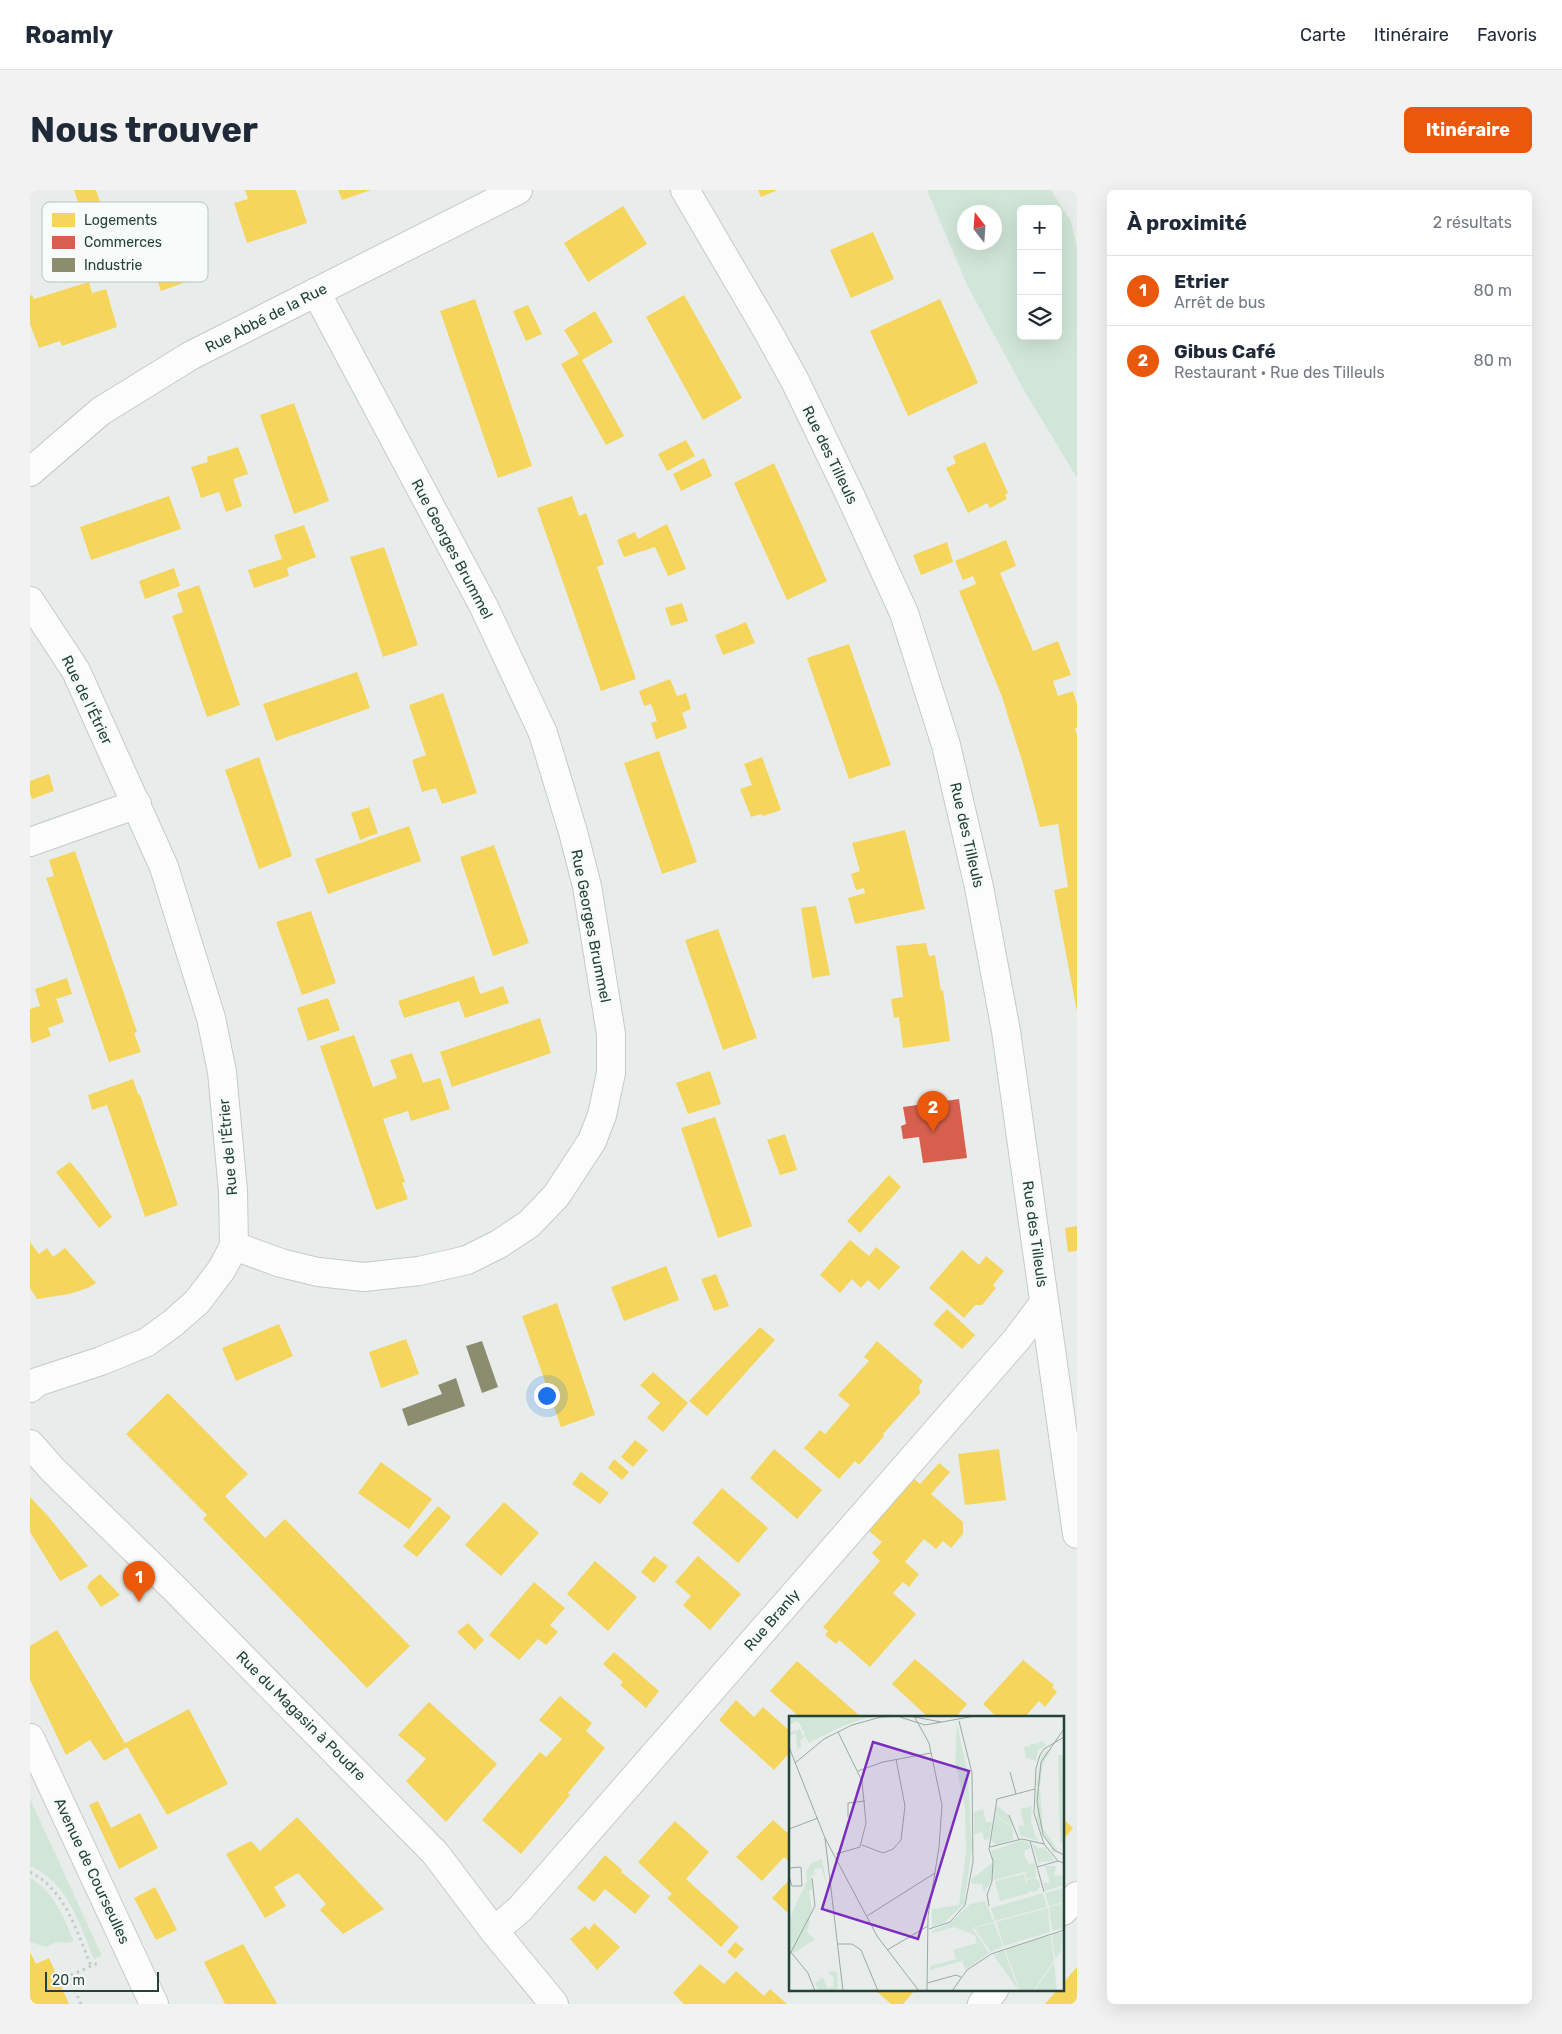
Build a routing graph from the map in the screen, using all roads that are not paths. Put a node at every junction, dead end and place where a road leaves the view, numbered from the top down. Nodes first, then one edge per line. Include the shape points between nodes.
1 (518, 190) edge
2 (685, 190) edge
3 (316, 292) junction
4 (30, 472) edge
5 (30, 601) edge
6 (137, 804) junction
7 (30, 842) edge
8 (234, 1246) junction
9 (1044, 1303) junction
10 (30, 1388) edge
11 (30, 1444) edge
12 (1077, 1534) edge
13 (30, 1738) edge
14 (1077, 1896) edge
15 (1064, 1910) edge
16 (494, 1931) junction
17 (992, 1992) edge
18 (154, 2004) edge
19 (554, 2004) edge
20 (982, 2004) edge

1 - 3 street, Rue Abbé de la Rue
2 - 9 street, Rue des Tilleuls via 795,382 904,613 946,745 979,887 1006,1032
3 - 4 street, Rue Abbé de la Rue via 190,356 101,411
3 - 8 street, Rue Georges Brummel via 484,608 543,733 587,886 611,1034 610,1073 602,1115 592,1141 556,1196 529,1224 467,1260 418,1272 364,1277 318,1272
5 - 6 street, Rue de l'Étrier via 76,672
6 - 7 street
6 - 8 street, Rue de l'Étrier via 164,867 211,1018 222,1072 228,1130
8 - 10 street, Rue de l'Étrier via 222,1269 197,1302 147,1342 37,1382
9 - 12 street, Rue des Tilleuls
9 - 16 street, Rue Branly via 1017,1339 520,1910
11 - 16 street, Rue du Magasin à Poudre via 435,1853
13 - 18 street, Avenue de Courseulles
14 - 15 street
16 - 19 street, Rue du Magasin à Poudre
17 - 20 street

